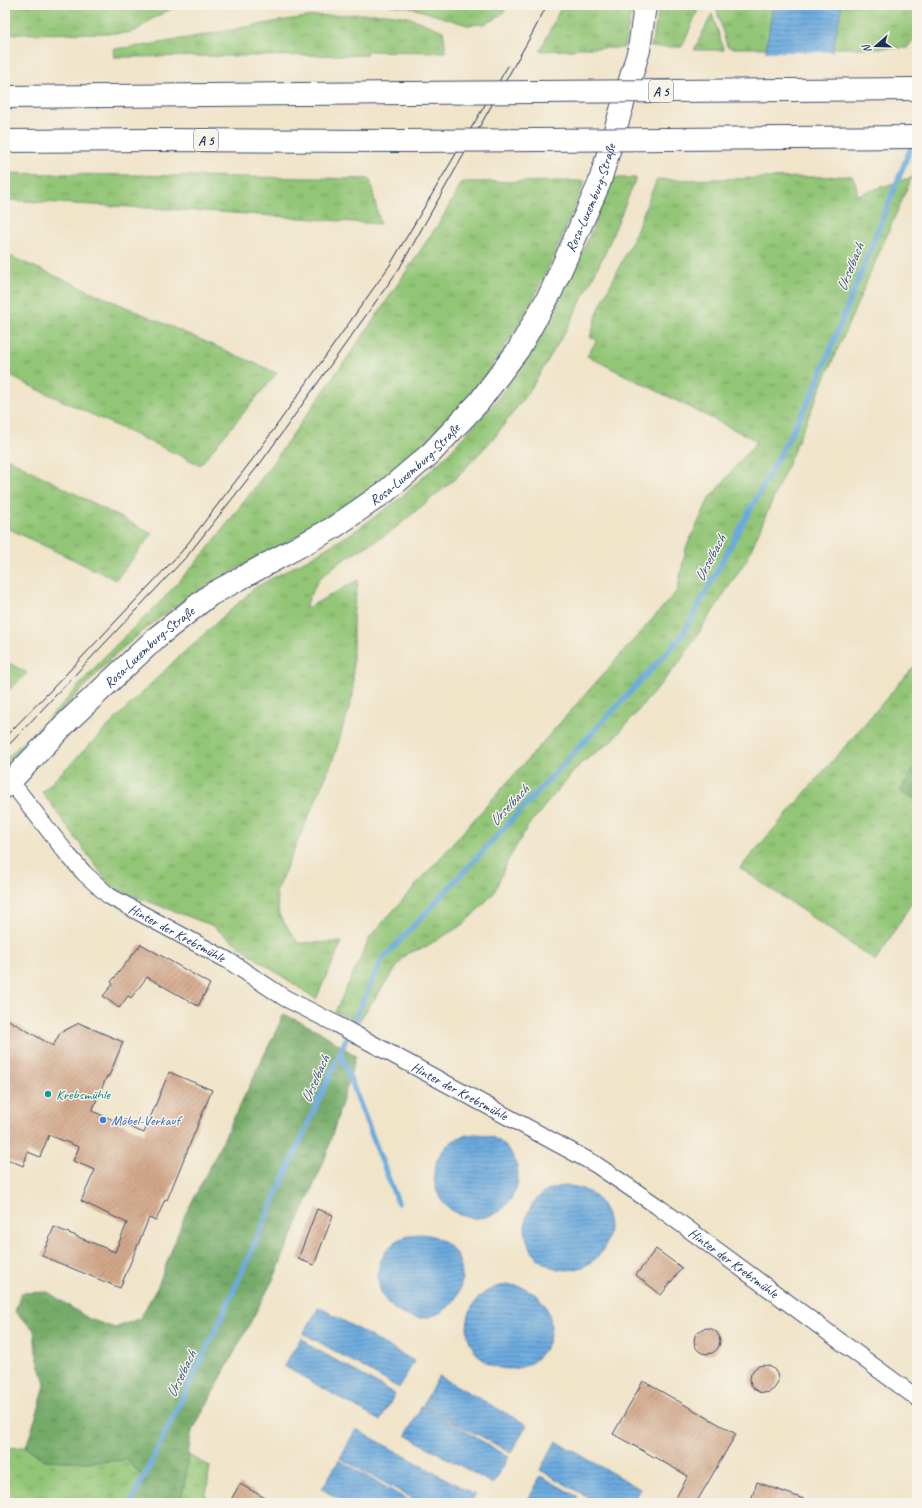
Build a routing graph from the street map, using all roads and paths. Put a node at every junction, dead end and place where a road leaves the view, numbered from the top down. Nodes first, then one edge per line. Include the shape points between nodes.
1 (645, 5) edge
2 (917, 89) edge
3 (5, 97) edge
4 (917, 137) edge
5 (5, 141) edge
6 (8, 785) edge
7 (917, 1398) edge

1 - 6 main road, Rosa-Luxemburg-Straße via 639,50 600,184 551,292 518,350 480,402 430,454 385,492 332,528 210,595 157,637 68,721
2 - 3 main road, A 5, bridge
4 - 5 main road, A 5, bridge
6 - 7 street, Hinter der Krebsmühle via 84,873 109,896 229,961 285,998 595,1164 657,1206

